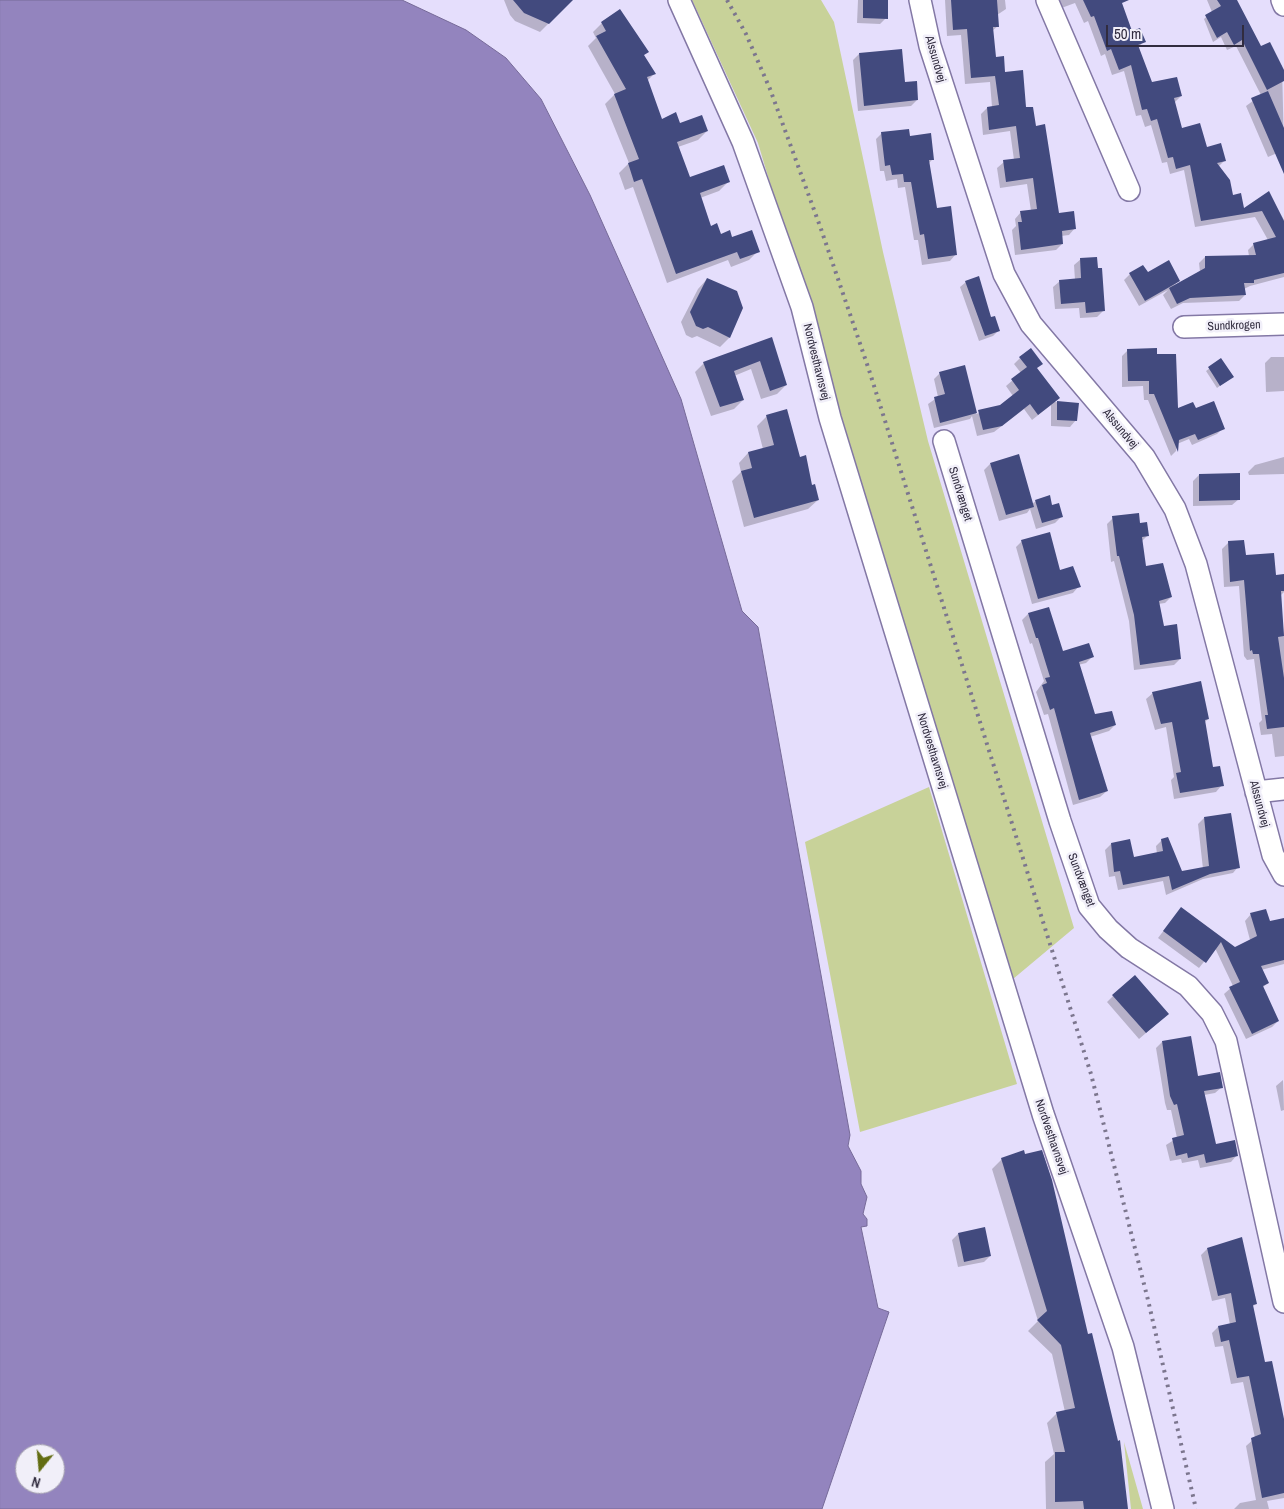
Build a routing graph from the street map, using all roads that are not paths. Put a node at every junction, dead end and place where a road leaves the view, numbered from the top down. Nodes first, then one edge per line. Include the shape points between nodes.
1 (679, 0) edge
2 (920, 0) edge
3 (1047, 0) edge
4 (1282, 0) edge
5 (1284, 5) edge
6 (1129, 190) dead end
7 (1284, 324) edge
8 (1184, 327) dead end
9 (944, 441) dead end
10 (1284, 789) edge
11 (1256, 792) junction
12 (1284, 875) edge
13 (1284, 1302) edge
14 (1163, 1509) edge

1 - 14 street, Nordvesthavnsvej via 743,142 802,307 830,418 1043,1114 1123,1347
2 - 11 street, Alssundvej via 930,46 1004,274 1031,324 1144,457 1175,509 1196,564
3 - 6 street
4 - 5 street
7 - 8 street, Sundkrogen
9 - 13 street, Sundvænget via 1089,906 1128,948 1188,986 1212,1013 1226,1041
10 - 11 street
11 - 12 street, Alssundvej via 1273,856

